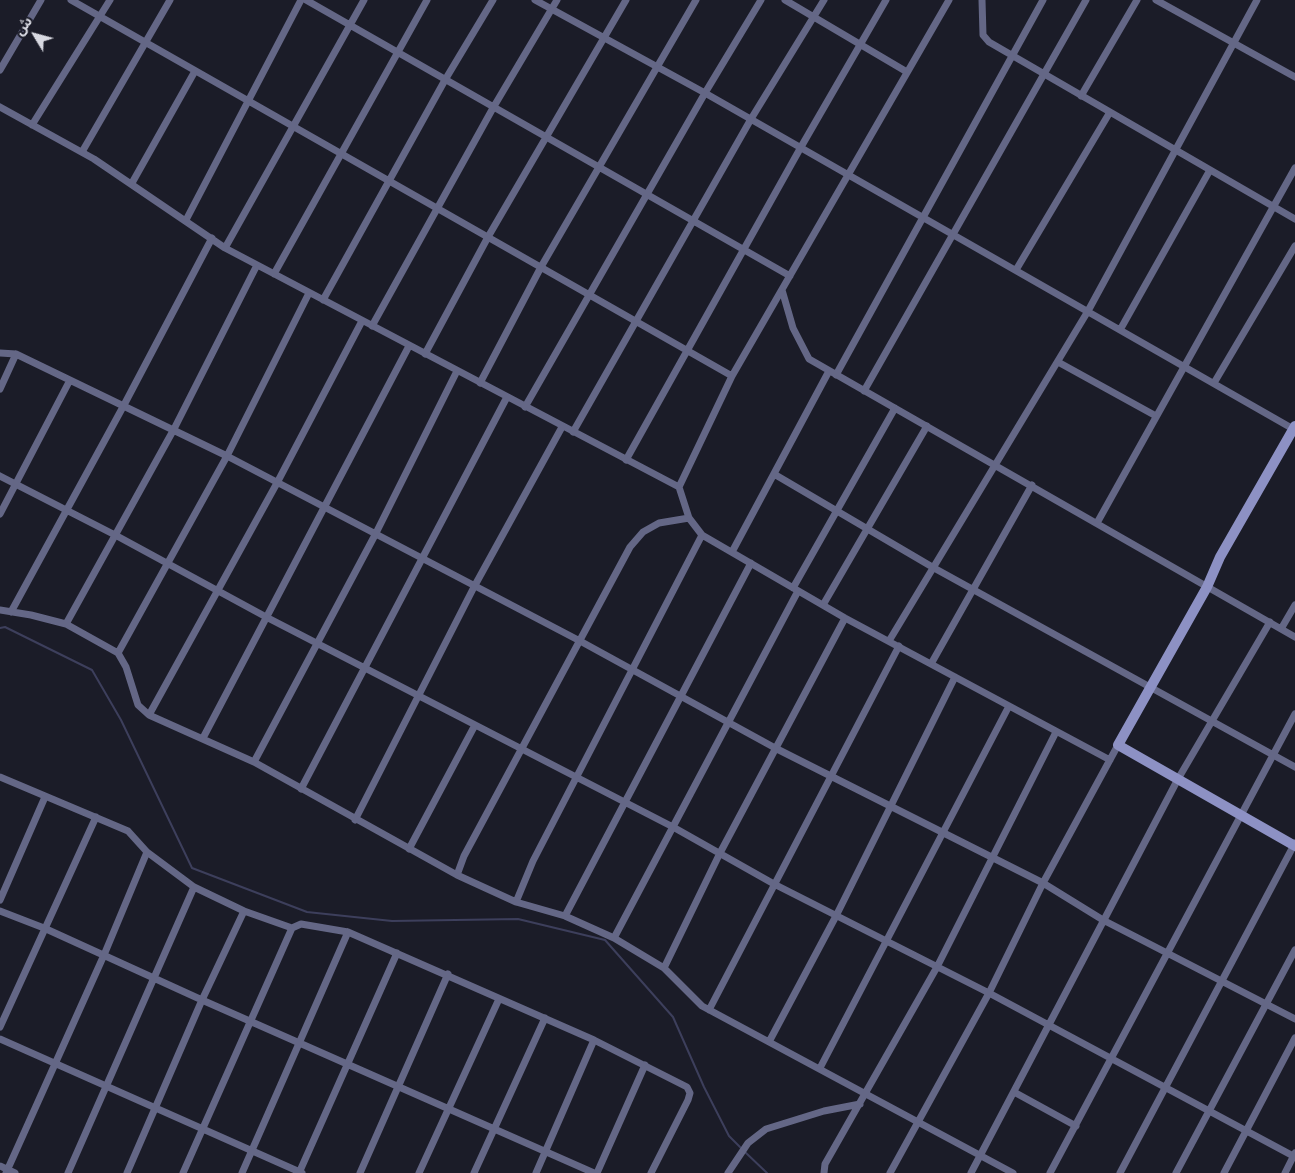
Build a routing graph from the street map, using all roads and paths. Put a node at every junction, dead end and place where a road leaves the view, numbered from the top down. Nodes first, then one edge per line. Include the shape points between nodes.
1 (41, 0) edge
2 (71, 0) edge
3 (110, 0) edge
4 (170, 0) edge
5 (301, 0) edge
6 (306, 0) edge
7 (364, 0) edge
8 (427, 0) edge
9 (493, 0) edge
10 (535, 0) edge
11 (557, 0) edge
12 (626, 0) edge
13 (696, 0) edge
14 (761, 0) edge
15 (784, 0) edge
16 (824, 0) edge
17 (886, 0) edge
18 (949, 0) edge
19 (982, 0) edge
20 (1042, 0) edge
21 (1086, 0) edge
22 (1136, 0) edge
23 (1156, 0) edge
24 (1257, 0) edge
25 (552, 10) junction
26 (814, 16) junction
27 (100, 17) junction
28 (350, 25) junction
29 (604, 38) junction
30 (144, 42) junction
31 (1232, 43) junction
32 (860, 45) junction
33 (397, 53) junction
34 (1012, 56) junction
35 (658, 67) junction
36 (0, 70) edge
37 (195, 71) junction
38 (907, 72) junction
39 (1044, 74) junction
40 (1295, 77) edge
41 (445, 80) junction
42 (705, 93) junction
43 (1081, 96) junction
44 (249, 101) junction
45 (0, 107) edge
46 (493, 108) junction
47 (1110, 112) junction
48 (751, 119) junction
49 (292, 125) junction
50 (32, 126) junction
51 (545, 137) junction
52 (800, 147) junction
53 (1176, 150) junction
54 (82, 152) junction
55 (341, 153) junction
56 (598, 167) junction
57 (1295, 168) edge
58 (1210, 170) junction
59 (848, 174) junction
60 (389, 180) junction
61 (132, 183) junction
62 (647, 195) junction
63 (1272, 206) junction
64 (437, 208) junction
65 (922, 216) junction
66 (1295, 219) edge
67 (186, 220) junction
68 (693, 221) junction
69 (953, 234) junction
70 (488, 237) junction
71 (212, 238) junction
72 (1295, 246) edge
73 (225, 248) junction
74 (743, 249) junction
75 (257, 265) junction
76 (541, 267) junction
77 (1016, 270) junction
78 (274, 274) junction
79 (790, 276) junction
80 (782, 290) junction
81 (309, 293) junction
82 (590, 295) junction
83 (323, 300) junction
84 (1088, 311) junction
85 (362, 321) junction
86 (636, 321) junction
87 (372, 326) junction
88 (1120, 330) junction
89 (409, 346) junction
90 (687, 350) junction
91 (0, 353) edge
92 (16, 354) junction
93 (425, 354) junction
94 (1058, 362) junction
95 (1184, 366) junction
96 (457, 371) junction
97 (832, 373) junction
98 (732, 376) junction
99 (70, 380) junction
100 (480, 383) junction
101 (1214, 383) junction
102 (0, 388) edge
103 (864, 391) junction
104 (507, 397) junction
105 (124, 405) junction
106 (525, 407) junction
107 (896, 408) junction
108 (1156, 416) junction
109 (927, 426) junction
110 (562, 427) junction
111 (1294, 428) edge
112 (174, 429) junction
113 (573, 432) junction
114 (227, 456) junction
115 (626, 460) junction
116 (997, 465) junction
117 (774, 474) junction
118 (0, 476) edge
119 (277, 483) junction
120 (16, 484) junction
121 (1032, 485) junction
122 (679, 487) junction
123 (324, 508) junction
124 (67, 509) junction
125 (836, 512) junction
126 (0, 514) edge
127 (690, 518) junction
128 (1097, 523) junction
129 (867, 530) junction
130 (375, 535) junction
131 (702, 535) junction
132 (117, 536) junction
133 (732, 552) junction
134 (422, 559) junction
135 (751, 563) junction
136 (168, 564) junction
137 (934, 568) junction
138 (1206, 587) junction
139 (474, 588) junction
140 (795, 589) junction
141 (217, 590) junction
142 (974, 590) junction
143 (823, 605) junction
144 (1295, 605) edge
145 (0, 610) edge
146 (11, 612) junction
147 (268, 618) junction
148 (845, 618) junction
149 (1270, 622) junction
150 (66, 624) junction
151 (1281, 629) junction
152 (1295, 637) edge
153 (889, 641) junction
154 (580, 642) junction
155 (318, 643) junction
156 (899, 646) junction
157 (118, 653) junction
158 (931, 664) junction
159 (365, 667) junction
160 (632, 670) junction
161 (955, 677) junction
162 (1151, 686) junction
163 (420, 695) junction
164 (680, 695) junction
165 (1009, 706) junction
166 (149, 714) junction
167 (1295, 714) edge
168 (1210, 721) junction
169 (728, 722) junction
170 (475, 725) junction
171 (1056, 732) junction
172 (204, 738) junction
173 (1118, 745) junction
174 (523, 749) junction
175 (777, 749) junction
176 (1272, 755) junction
177 (1110, 760) junction
178 (254, 762) junction
179 (1295, 767) edge
180 (0, 777) edge
181 (832, 777) junction
182 (576, 778) junction
183 (1178, 779) junction
184 (301, 789) junction
185 (45, 797) junction
186 (625, 803) junction
187 (890, 806) junction
188 (1240, 814) junction
189 (96, 817) junction
190 (355, 820) junction
191 (673, 827) junction
192 (942, 833) junction
193 (1295, 845) edge
194 (409, 848) junction
195 (147, 852) junction
196 (720, 853) junction
197 (992, 857) junction
198 (457, 874) junction
199 (1043, 883) junction
200 (774, 884) junction
201 (194, 887) junction
202 (0, 900) edge
203 (516, 902) junction
204 (0, 910) edge
205 (244, 911) junction
206 (565, 916) junction
207 (836, 916) junction
208 (1103, 920) junction
209 (44, 928) junction
210 (292, 928) junction
211 (348, 932) junction
212 (614, 938) junction
213 (885, 941) junction
214 (1295, 950) edge
215 (397, 953) junction
216 (1167, 953) junction
217 (104, 955) junction
218 (937, 967) junction
219 (664, 968) junction
220 (448, 974) junction
221 (155, 977) junction
222 (1221, 981) junction
223 (989, 994) junction
224 (499, 999) junction
225 (202, 1000) junction
226 (1266, 1004) junction
227 (709, 1010) junction
228 (545, 1018) junction
229 (1295, 1020) edge
230 (250, 1022) junction
231 (1049, 1025) junction
232 (0, 1028) edge
233 (1295, 1038) edge
234 (0, 1039) edge
235 (594, 1040) junction
236 (770, 1040) junction
237 (302, 1042) junction
238 (1112, 1059) junction
239 (54, 1063) junction
240 (348, 1063) junction
241 (645, 1065) junction
242 (820, 1068) junction
243 (106, 1086) junction
244 (399, 1086) junction
245 (1165, 1088) junction
246 (1014, 1092) junction
247 (866, 1093) junction
248 (860, 1104) junction
249 (448, 1108) junction
250 (155, 1109) junction
251 (1209, 1111) junction
252 (918, 1121) junction
253 (1076, 1126) junction
254 (494, 1128) junction
255 (202, 1129) junction
256 (1245, 1130) junction
257 (252, 1150) junction
258 (545, 1151) junction
259 (981, 1155) junction
260 (1294, 1156) edge
261 (0, 1166) edge
262 (7, 1171) edge
263 (15, 1173) edge
264 (68, 1173) edge
265 (127, 1173) edge
266 (183, 1173) edge
267 (242, 1173) edge
268 (300, 1173) edge
269 (360, 1173) edge
270 (419, 1173) edge
271 (474, 1173) edge
272 (536, 1173) edge
273 (596, 1173) edge
274 (651, 1173) edge
275 (728, 1173) edge
276 (824, 1173) edge
277 (890, 1173) edge
278 (972, 1173) edge
279 (1014, 1173) edge
280 (1050, 1173) edge
281 (1120, 1173) edge
282 (1176, 1173) edge
283 (1224, 1173) edge
284 (1284, 1173) edge

1 - 36 street
2 - 27 street
3 - 27 street
4 - 30 street
5 - 44 street
6 - 28 street
7 - 28 street
8 - 33 street
9 - 41 street
10 - 25 street
11 - 25 street
12 - 29 street
13 - 35 street
14 - 42 street
15 - 26 street
16 - 26 street
17 - 32 street
18 - 38 street
19 - 34 street via 983,35 988,42
20 - 34 street
21 - 39 street
22 - 43 street
23 - 31 street
24 - 31 street
25 - 29 street
25 - 46 street
26 - 32 street
26 - 48 street
27 - 30 street
27 - 50 street
28 - 33 street
28 - 49 street
29 - 35 street
29 - 51 street
30 - 37 street
30 - 54 street
31 - 40 street
31 - 53 street
32 - 38 street
32 - 52 street
33 - 41 street
33 - 55 street
34 - 39 street
34 - 65 street
35 - 42 street
35 - 56 street
37 - 44 street
37 - 61 street
38 - 59 street
39 - 43 street
39 - 69 street
41 - 46 street
41 - 60 street
42 - 48 street
42 - 62 street
43 - 47 street
44 - 49 street
44 - 67 street
45 - 50 street
46 - 51 street
46 - 64 street
47 - 53 street
47 - 77 street
48 - 52 street
48 - 68 street
49 - 55 street
49 - 73 street
50 - 54 street
51 - 56 street
51 - 70 street
52 - 59 street
52 - 74 street
53 - 58 street
53 - 84 street
54 - 61 street
55 - 60 street
55 - 78 street
56 - 62 street
56 - 76 street
57 - 63 street
58 - 63 street
58 - 88 street
59 - 65 street
59 - 79 street
60 - 64 street
60 - 83 street
61 - 67 street
62 - 68 street
62 - 82 street
63 - 66 street
63 - 95 street
64 - 70 street
64 - 87 street
65 - 69 street
65 - 97 street
67 - 71 street
68 - 74 street
68 - 86 street
69 - 77 street
69 - 103 street
70 - 76 street
70 - 93 street
71 - 73 street
71 - 105 street
72 - 101 street
73 - 75 street
74 - 79 street
74 - 90 street
75 - 78 street
75 - 112 street
76 - 82 street
76 - 100 street
77 - 84 street
78 - 81 street
79 - 80 street
80 - 97 street via 802,348 809,358
80 - 98 street
81 - 83 street
81 - 114 street
82 - 86 street
82 - 106 street
83 - 85 street
84 - 88 street
84 - 94 street
85 - 87 street
85 - 119 street
86 - 90 street
86 - 113 street
87 - 89 street
88 - 95 street
89 - 93 street
89 - 123 street
90 - 98 street
90 - 115 street
91 - 92 street
92 - 99 street
92 - 102 street
93 - 96 street
94 - 108 street
94 - 116 street
95 - 101 street
95 - 108 street
96 - 100 street
96 - 130 street
97 - 103 street
97 - 117 street
98 - 122 street
99 - 105 street
99 - 120 street
100 - 104 street
101 - 111 street
103 - 107 street
104 - 106 street
104 - 134 street
105 - 112 street
105 - 124 street
106 - 110 street
107 - 109 street
107 - 125 street
108 - 128 street
109 - 116 street
109 - 129 street
110 - 113 street
110 - 139 street
111 - 138 street
112 - 114 street
112 - 132 street
113 - 115 street
114 - 119 street
114 - 136 street
115 - 122 street
116 - 121 street
116 - 137 street
117 - 125 street
117 - 133 street
118 - 120 street
119 - 123 street
119 - 141 street
120 - 124 street
120 - 126 street
121 - 128 street
121 - 142 street
122 - 127 street
123 - 130 street
123 - 147 street
124 - 132 street
124 - 146 street
125 - 129 street
125 - 140 street
127 - 131 street
127 - 154 street via 659,523 643,532 630,547
128 - 138 street
129 - 137 street
129 - 143 street
130 - 134 street
130 - 155 street
131 - 133 street
131 - 160 street
132 - 136 street
132 - 150 street
133 - 135 street
134 - 139 street
134 - 159 street
135 - 140 street
135 - 164 street
136 - 141 street
136 - 157 street
137 - 142 street
137 - 153 street
138 - 149 street
138 - 162 street
139 - 154 street
139 - 163 street
140 - 143 street
140 - 169 street
141 - 147 street
141 - 166 street
142 - 158 street
142 - 162 street
143 - 148 street
144 - 151 street
145 - 146 street
146 - 150 street
147 - 155 street
147 - 172 street
148 - 153 street
148 - 175 street
149 - 151 street
149 - 168 street
150 - 157 street
151 - 152 street
153 - 156 street
154 - 160 street
154 - 174 street
155 - 159 street
155 - 178 street
156 - 158 street
156 - 181 street
157 - 166 street via 138,705
158 - 161 street
159 - 163 street
159 - 184 street
160 - 164 street
160 - 182 street
161 - 165 street
161 - 187 street
162 - 168 street
162 - 173 street
163 - 170 street
163 - 190 street
164 - 169 street
164 - 186 street
165 - 171 street
165 - 192 street
166 - 172 street
167 - 176 street
168 - 176 street
168 - 183 street
169 - 175 street
169 - 191 street
170 - 174 street
170 - 194 street
171 - 177 street
171 - 197 street
172 - 178 street
173 - 177 street
173 - 183 street
174 - 182 street
174 - 198 street
175 - 181 street
175 - 196 street
176 - 179 street
176 - 188 street
177 - 199 street
178 - 184 street
180 - 185 street
181 - 187 street
181 - 200 street
182 - 186 street
182 - 203 street via 533,861
183 - 188 street
183 - 208 street
184 - 190 street
185 - 189 street
185 - 202 street
186 - 191 street
186 - 206 street
187 - 192 street
187 - 207 street
188 - 193 street
188 - 216 street
189 - 195 street via 128,831
189 - 209 street
190 - 194 street
191 - 196 street
191 - 212 street
192 - 197 street
192 - 213 street
193 - 222 street
194 - 198 street
195 - 201 street
195 - 217 street
196 - 200 street
196 - 219 street
197 - 199 street
197 - 218 street
198 - 203 street
199 - 208 street
199 - 223 street
200 - 207 street
200 - 227 street
201 - 205 street
201 - 221 street
203 - 206 street
204 - 209 street
205 - 210 street
205 - 225 street
206 - 212 street
207 - 213 street
207 - 236 street
208 - 216 street
208 - 231 street
209 - 217 street
209 - 232 street
210 - 211 street via 301,924
210 - 230 street
211 - 215 street
211 - 237 street
212 - 219 street
213 - 218 street
213 - 242 street
214 - 226 street
215 - 220 street
215 - 240 street
216 - 222 street
216 - 238 street
217 - 221 street
217 - 239 street
218 - 223 street
218 - 247 street
219 - 227 street
220 - 224 street
220 - 244 street
221 - 225 street
221 - 243 street
222 - 226 street
222 - 245 street
223 - 231 street
223 - 252 street
224 - 228 street
224 - 249 street
225 - 230 street
225 - 250 street
226 - 229 street
226 - 251 street
227 - 236 street
228 - 235 street
228 - 254 street
230 - 237 street
230 - 255 street
231 - 238 street
231 - 246 street
233 - 256 street
234 - 239 street
235 - 241 street
235 - 258 street
236 - 242 street
237 - 240 street
237 - 257 street
238 - 245 street
238 - 253 street
239 - 243 street
239 - 262 street
240 - 244 street
240 - 268 street
241 - 273 street
241 - 274 street via 687,1087 690,1093
242 - 247 street
243 - 250 street
243 - 264 street
244 - 249 street
244 - 269 street
245 - 251 street
245 - 281 street
246 - 253 street
246 - 259 street
247 - 248 street
247 - 252 street
248 - 275 street via 766,1129 748,1143
248 - 276 street via 825,1164
249 - 254 street
249 - 270 street
250 - 255 street
250 - 265 street
251 - 256 street
251 - 282 street
252 - 259 street
252 - 277 street
253 - 280 street
254 - 258 street
254 - 271 street
255 - 257 street
255 - 266 street
256 - 260 street
256 - 283 street
257 - 267 street
257 - 268 street
258 - 272 street
258 - 273 street
259 - 278 street
259 - 279 street
260 - 284 street
261 - 262 street
262 - 263 street

